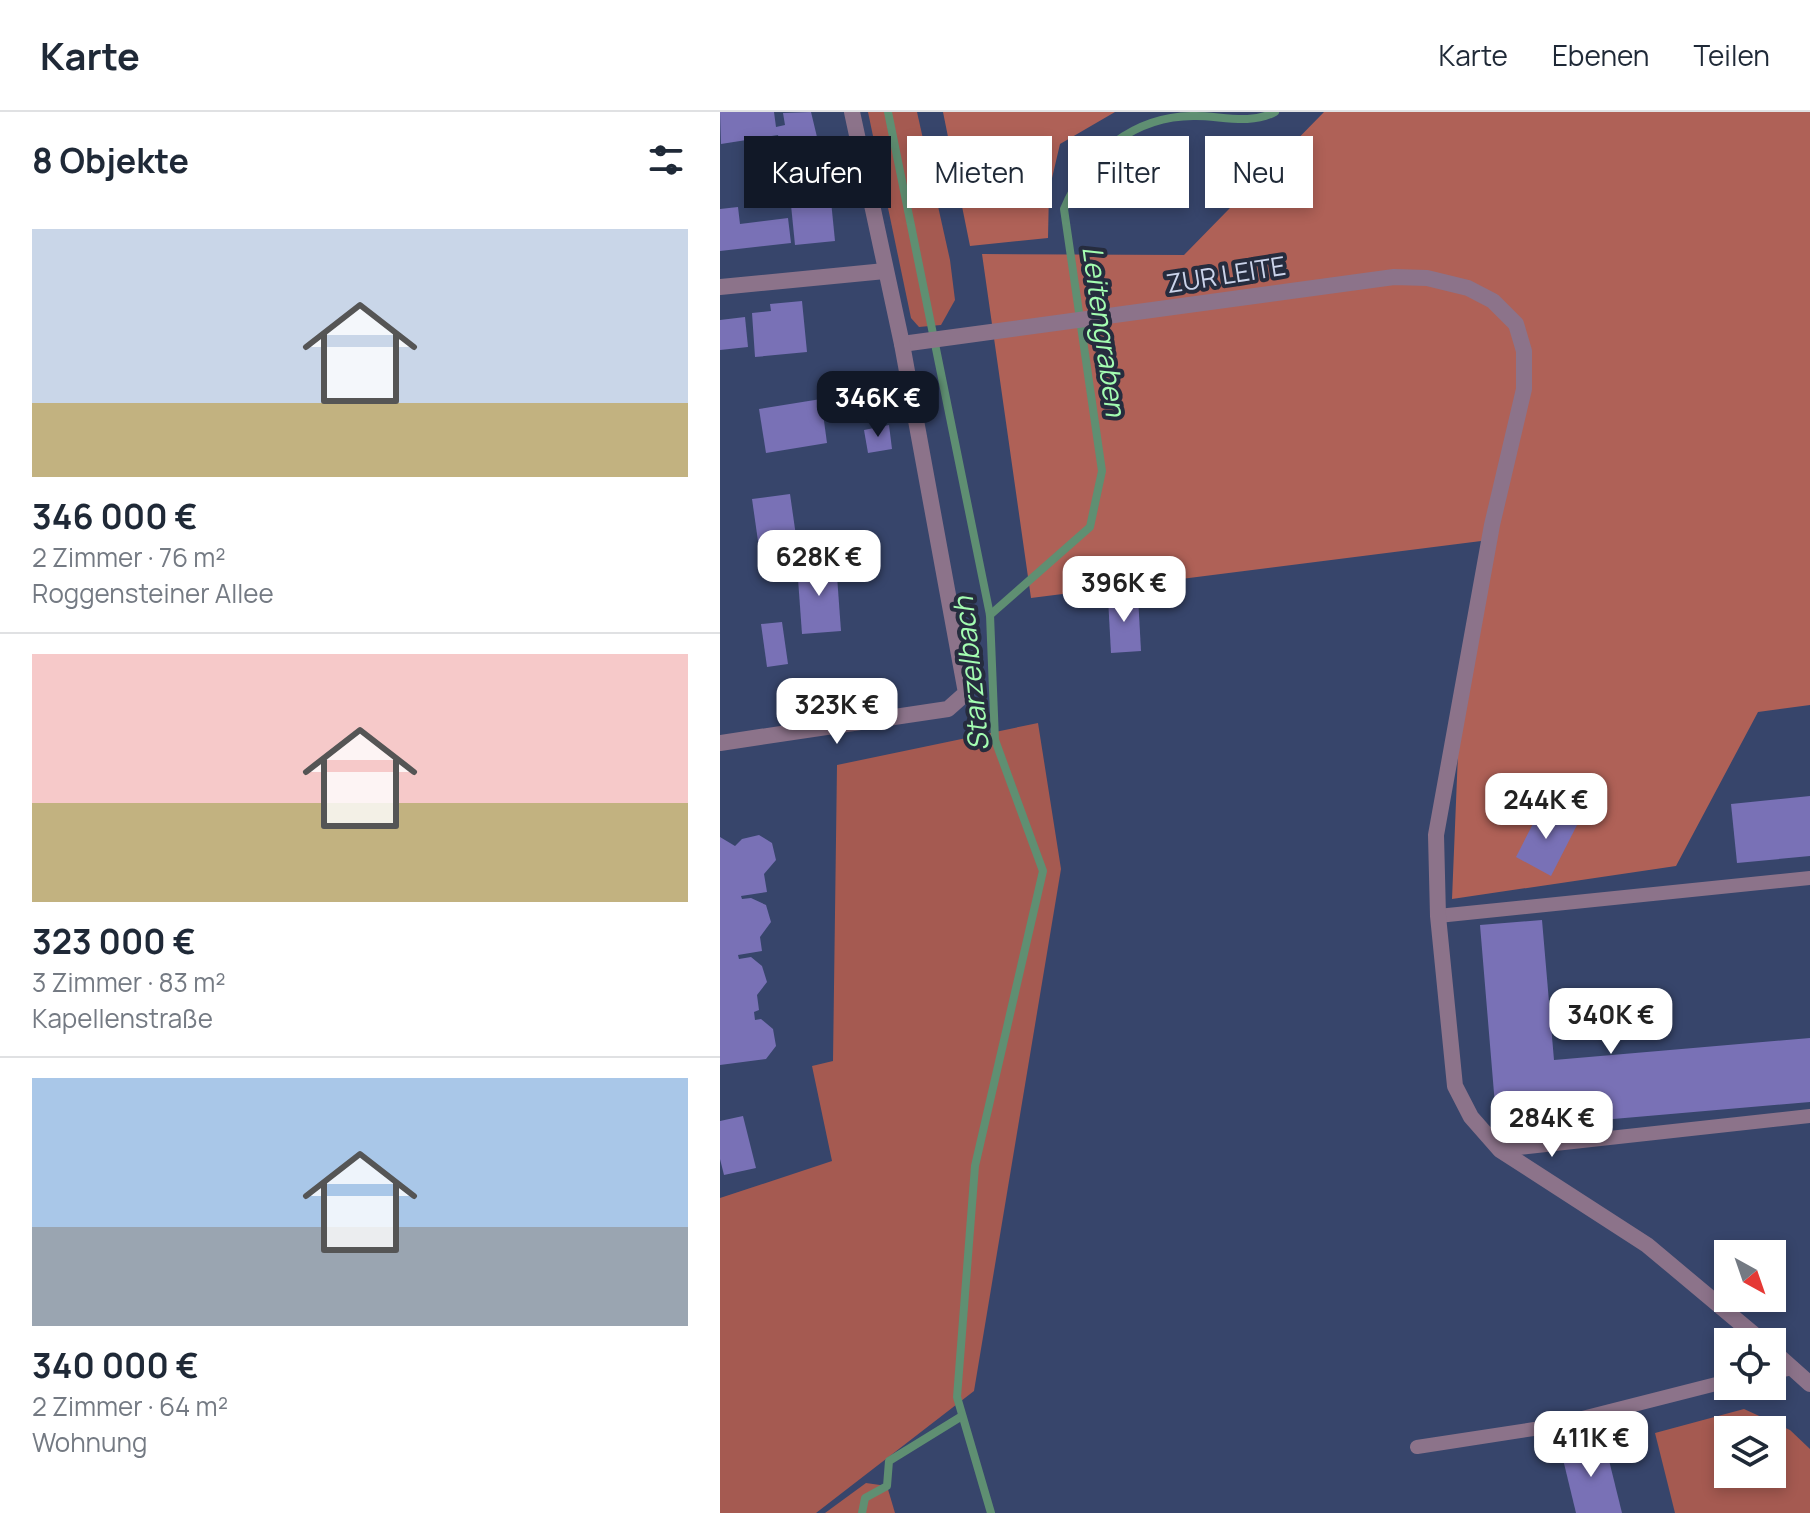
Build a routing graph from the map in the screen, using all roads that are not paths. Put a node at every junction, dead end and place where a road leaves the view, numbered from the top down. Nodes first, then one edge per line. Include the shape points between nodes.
1 (852, 112) edge
2 (885, 271) junction
3 (720, 287) edge
4 (909, 343) junction
5 (720, 743) edge
6 (1810, 878) edge
7 (1438, 916) junction
8 (1810, 1116) edge
9 (1500, 1150) junction
10 (1746, 1328) edge
11 (1786, 1362) edge
12 (1793, 1368) junction
13 (1786, 1369) edge
14 (1810, 1384) edge
15 (1714, 1385) edge
16 (1417, 1447) dead end

1 - 2 street
2 - 3 street
2 - 4 street
4 - 5 street via 966,693 948,709
4 - 7 street, ZUR LEITE via 1344,281 1427,278 1468,288 1493,301 1516,324 1524,351 1524,389 1484,565 1436,835
6 - 7 lane
7 - 9 street via 1455,1086 1477,1126
8 - 9 lane
9 - 10 street via 1647,1245
11 - 12 street
12 - 13 lane
12 - 14 street
15 - 16 lane via 1547,1427

